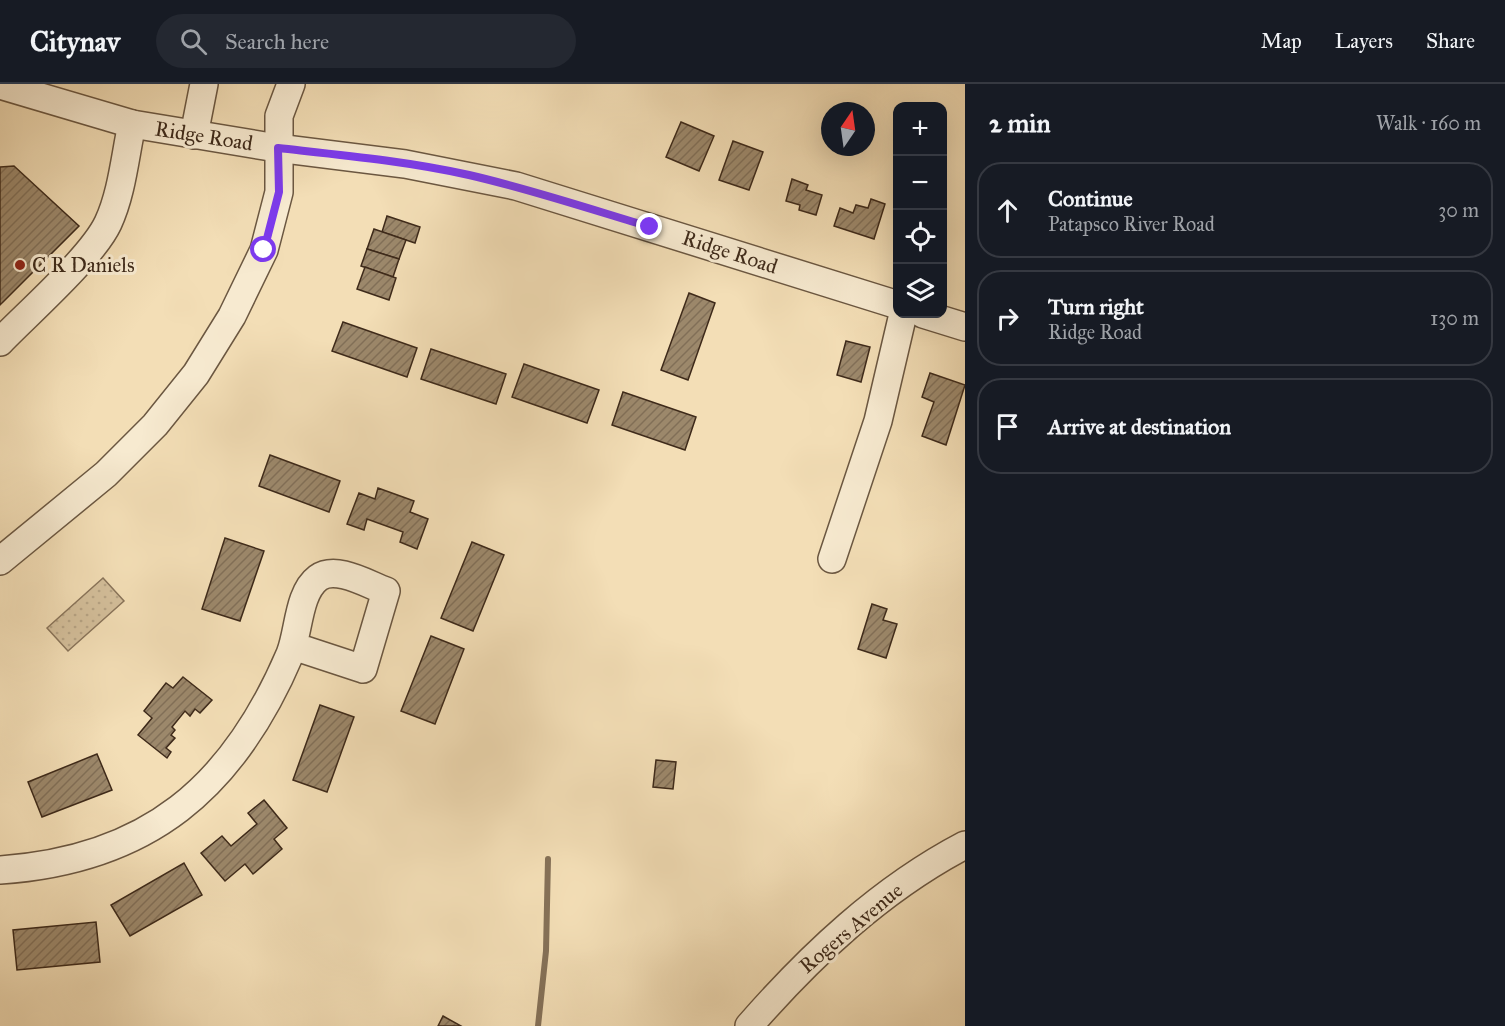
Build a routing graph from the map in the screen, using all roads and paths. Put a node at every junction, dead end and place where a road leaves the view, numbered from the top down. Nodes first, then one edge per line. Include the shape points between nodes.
1 (204, 84) edge
2 (291, 84) edge
3 (0, 85) edge
4 (132, 124) junction
5 (194, 135) junction
6 (278, 148) junction
7 (893, 304) edge
8 (902, 318) edge
9 (936, 318) edge
10 (965, 327) edge
11 (0, 342) edge
12 (832, 559) dead end
13 (0, 561) edge
14 (293, 646) dead end
15 (965, 845) edge
16 (0, 870) edge
17 (749, 1026) edge

1 - 5 street
2 - 6 street via 279,116
3 - 4 street, Ridge Road
4 - 5 street, Ridge Road
4 - 11 street via 108,224 89,250
5 - 6 street, Ridge Road
6 - 7 street, Ridge Road via 405,164 516,186
6 - 13 street via 279,192 264,250 232,316 196,374 155,425 106,474
8 - 12 street via 878,421
9 - 10 street
14 - 16 street via 271,698 242,743 216,776 180,810 136,837 92,855 36,868
15 - 17 street, Rogers Avenue via 894,889 832,939

